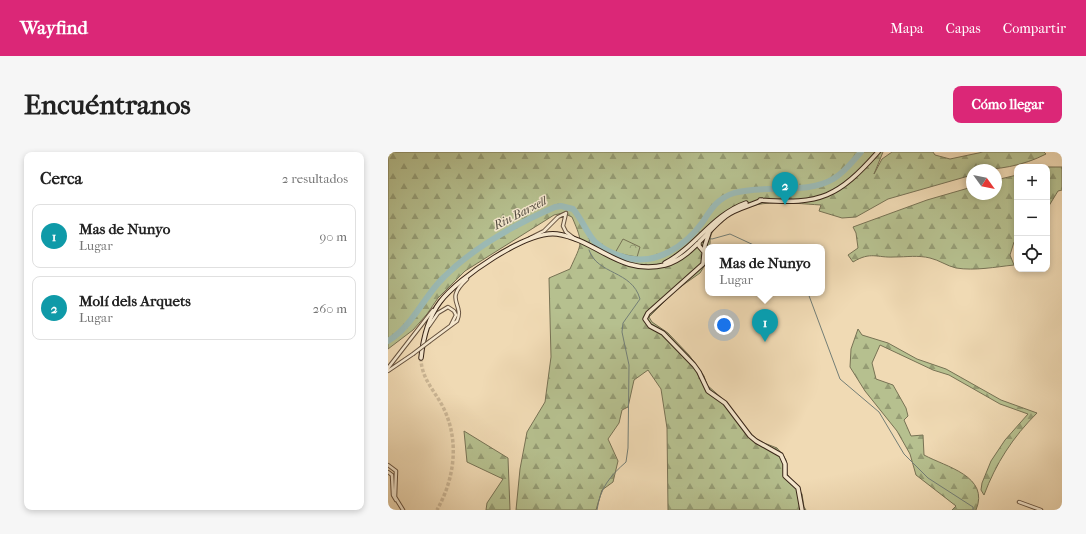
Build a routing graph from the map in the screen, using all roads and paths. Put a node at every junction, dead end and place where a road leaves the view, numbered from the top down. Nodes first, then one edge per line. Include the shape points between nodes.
1 (878, 152) edge
2 (558, 217) junction
3 (562, 222) junction
4 (709, 229) junction
5 (530, 238) junction
6 (577, 241) junction
7 (699, 241) junction
8 (705, 244) edge
9 (705, 245) joint
10 (699, 246) junction
11 (693, 248) junction
12 (686, 249) junction
13 (705, 253) junction
14 (660, 265) junction
15 (475, 271) junction
16 (440, 302) junction
17 (449, 327) junction
18 (426, 331) junction
19 (421, 358) tunnel mouth
20 (388, 370) edge
21 (388, 465) edge
22 (388, 472) edge
23 (397, 500) junction
24 (1019, 502) dead end
25 (403, 510) edge
26 (802, 510) edge
27 (1041, 510) edge

1 - 4 main road via 853,180 830,194 807,200 762,200 733,211
2 - 3 street
2 - 3 street via 566,213
2 - 5 street via 544,231
3 - 6 street via 564,230
4 - 7 main road
4 - 8 main road
4 - 12 main road
5 - 6 main road via 552,234
5 - 15 main road
6 - 14 main road via 629,265
7 - 9 main road
7 - 10 main road
7 - 11 main road
7 - 12 main road
9 - 13 main road
10 - 11 main road
10 - 13 main road
11 - 14 main road via 681,258
12 - 14 main road
13 - 26 main road via 699,268 648,313 645,319 650,326 663,333 694,365 708,391 725,403 750,436 781,455 785,464 785,476 798,488
15 - 16 main road via 456,285
15 - 17 street via 456,291 455,300 459,317
16 - 18 main road
16 - 20 street
17 - 18 street via 456,315 448,307 438,313
17 - 20 street, bridge
18 - 19 main road
21 - 23 street via 396,471
22 - 23 street via 392,475 393,495
23 - 25 street
24 - 27 street

